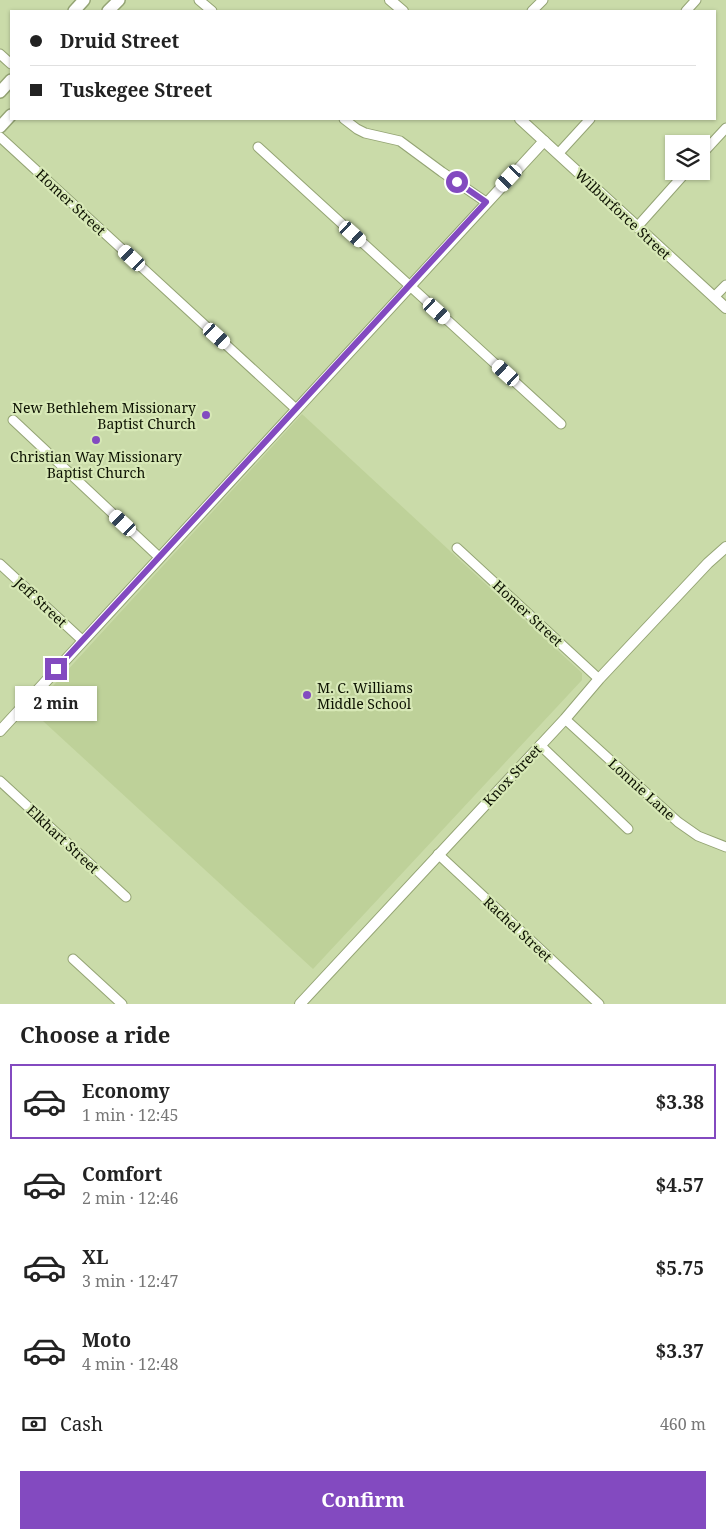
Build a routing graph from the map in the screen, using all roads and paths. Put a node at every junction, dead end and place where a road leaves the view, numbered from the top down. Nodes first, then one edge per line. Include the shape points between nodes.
1 (84, 0) edge
2 (119, 0) edge
3 (199, 0) edge
4 (392, 0) edge
5 (543, 0) edge
6 (696, 0) edge
7 (75, 10) edge
8 (109, 10) edge
9 (211, 10) edge
10 (402, 10) edge
11 (533, 10) edge
12 (687, 10) edge
13 (0, 54) edge
14 (10, 63) edge
15 (10, 81) edge
16 (0, 92) edge
17 (10, 116) edge
18 (345, 120) edge
19 (521, 120) edge
20 (589, 120) edge
21 (0, 127) edge
22 (726, 128) edge
23 (0, 137) edge
24 (544, 141) junction
25 (710, 145) edge
26 (258, 147) dead end
27 (558, 154) junction
28 (679, 180) edge
29 (486, 202) junction
30 (637, 227) junction
31 (726, 285) edge
32 (409, 286) junction
33 (714, 297) junction
34 (726, 308) edge
35 (296, 409) junction
36 (12, 420) dead end
37 (561, 424) dead end
38 (726, 546) edge
39 (457, 548) dead end
40 (159, 557) junction
41 (0, 564) edge
42 (82, 640) junction
43 (599, 678) junction
44 (565, 719) junction
45 (0, 731) edge
46 (540, 745) junction
47 (0, 781) edge
48 (628, 829) dead end
49 (726, 847) edge
50 (438, 854) junction
51 (126, 897) dead end
52 (73, 959) dead end
53 (122, 1004) edge
54 (300, 1004) edge
55 (599, 1004) edge

1 - 7 main road
2 - 8 main road
3 - 9 street
4 - 10 street
5 - 11 street
6 - 12 street
13 - 14 street
15 - 16 main road
17 - 21 main road
18 - 29 street via 365,133 400,142
19 - 24 street, Wilburforce Street
20 - 27 street
22 - 25 street
23 - 35 street, Homer Street
24 - 27 street, Wilburforce Street
24 - 29 street
26 - 32 street
27 - 30 street, Wilburforce Street
28 - 30 street
29 - 32 street
30 - 33 street, Wilburforce Street
31 - 33 street
32 - 35 street
32 - 37 street
33 - 34 street, Wilburforce Street
35 - 40 street
36 - 40 street
38 - 43 street, Knox Street
39 - 43 street, Homer Street
40 - 42 street
41 - 42 street, Jeff Street
42 - 45 street
43 - 44 street, Knox Street
44 - 46 street, Knox Street
44 - 49 street, Lonnie Lane via 678,822 698,836
46 - 48 street
46 - 50 street, Knox Street
47 - 51 street, Elkhart Street
50 - 54 street, Knox Street
50 - 55 street, Rachel Street
52 - 53 street

